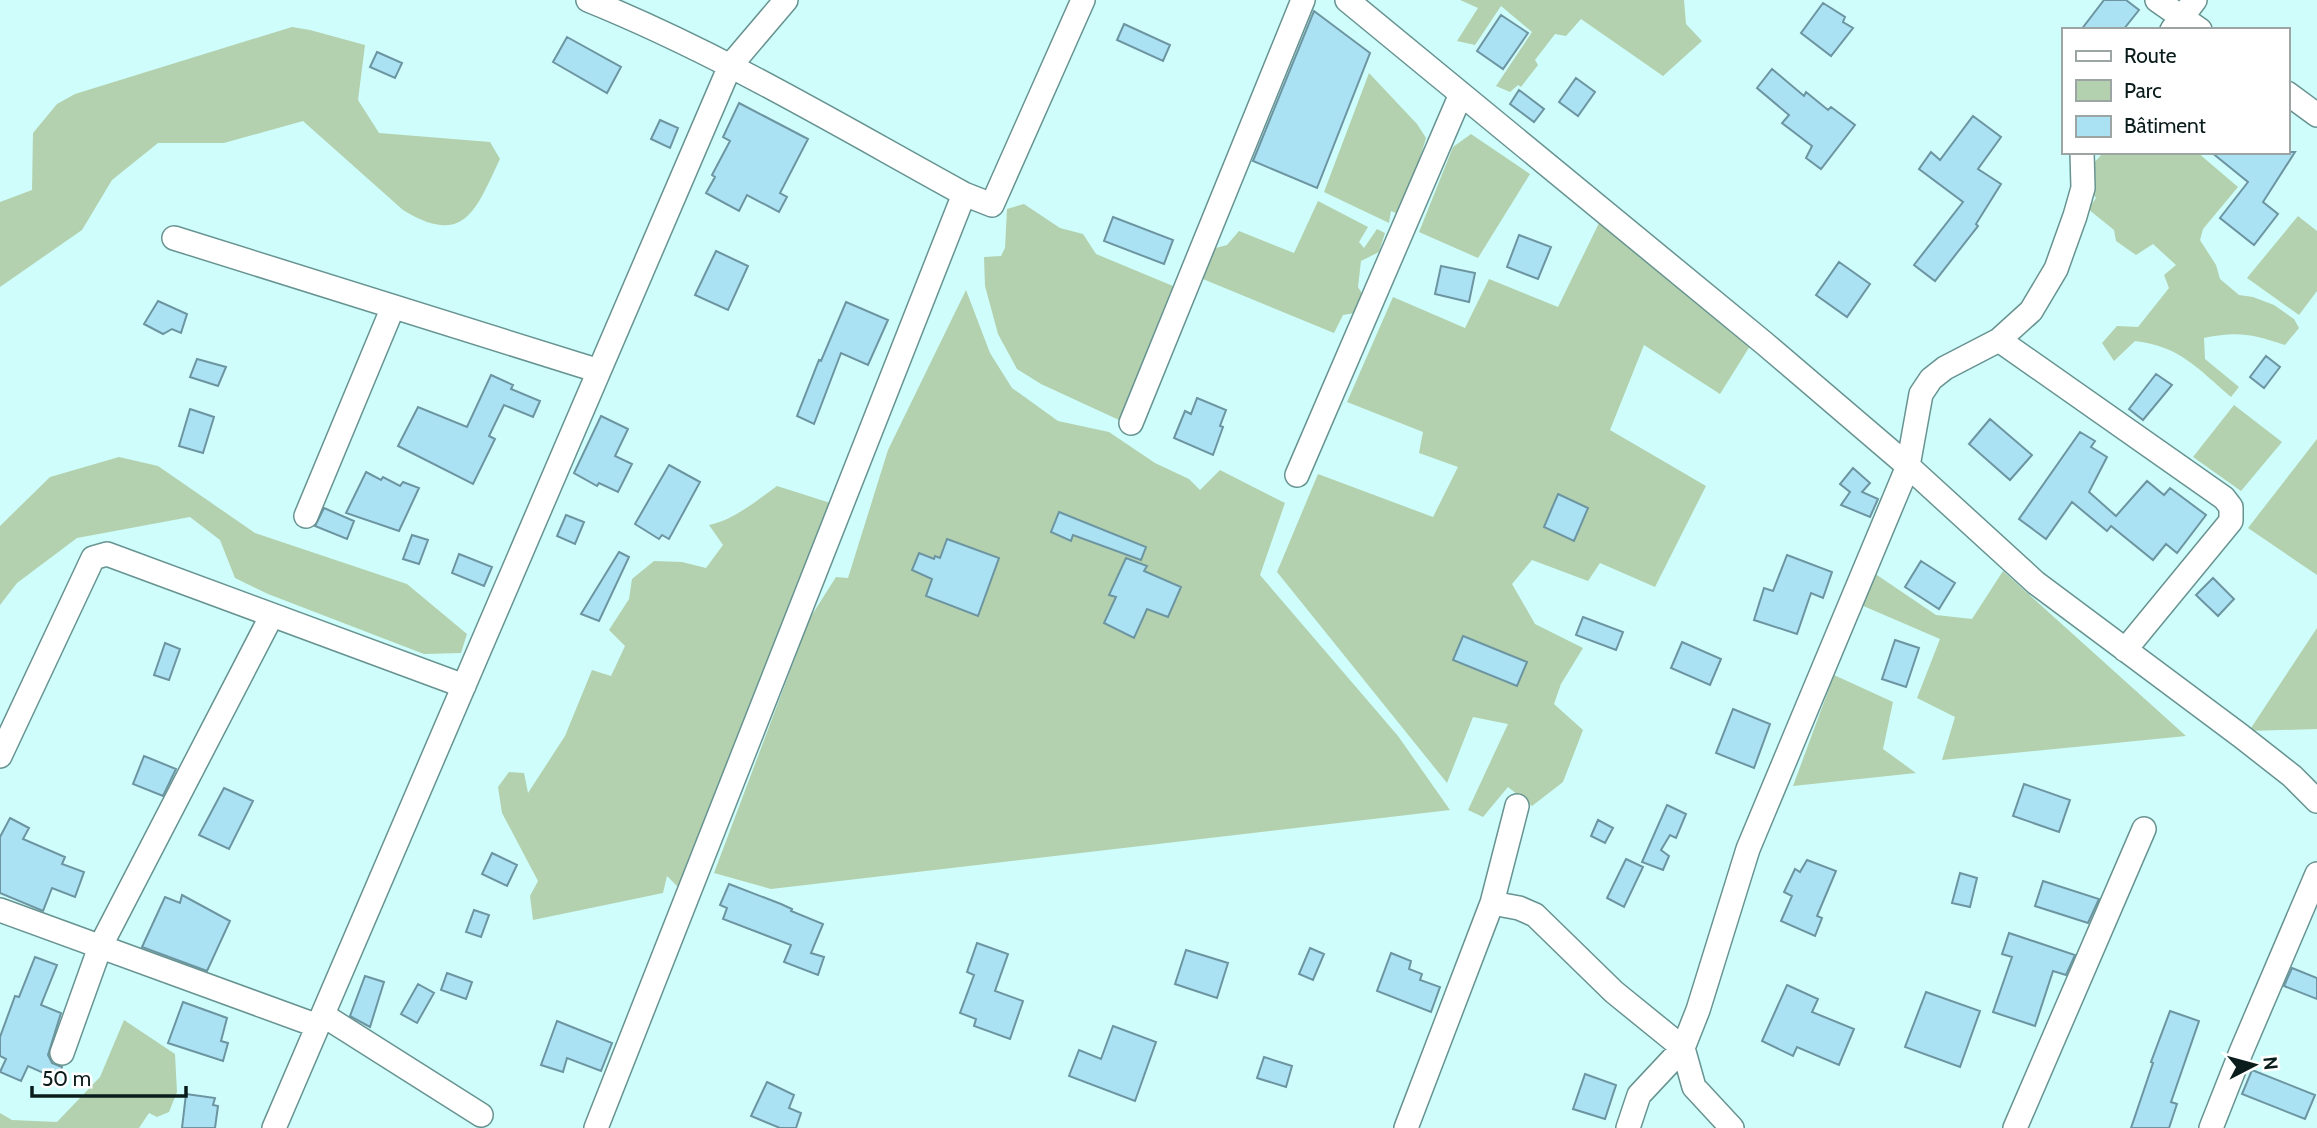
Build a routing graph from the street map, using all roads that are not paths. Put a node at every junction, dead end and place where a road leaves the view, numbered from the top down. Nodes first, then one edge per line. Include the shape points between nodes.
1 (588, 0) edge
2 (786, 0) edge
3 (1083, 0) edge
4 (1303, 0) edge
5 (1347, 0) edge
6 (2157, 0) edge
7 (626, 7) edge
8 (2188, 19) edge
9 (730, 65) junction
10 (1461, 94) junction
11 (2289, 94) edge
12 (2317, 115) edge
13 (2082, 154) edge
14 (964, 194) junction
15 (174, 239) dead end
16 (393, 307) junction
17 (2000, 340) junction
18 (599, 371) junction
19 (1131, 423) dead end
20 (1908, 466) junction
21 (1297, 475) dead end
22 (306, 516) dead end
23 (271, 615) junction
24 (2125, 650) junction
25 (464, 685) junction
26 (0, 756) edge
27 (2317, 802) edge
28 (1517, 806) dead end
29 (2144, 829) dead end
30 (2317, 874) edge
31 (1492, 903) junction
32 (0, 910) edge
33 (100, 947) junction
34 (321, 1020) junction
35 (1683, 1048) junction
36 (62, 1053) dead end
37 (481, 1115) dead end
38 (274, 1128) edge
39 (596, 1128) edge
40 (1406, 1128) edge
41 (1628, 1128) edge
42 (1732, 1128) edge
43 (2015, 1128) edge
44 (2211, 1128) edge

1 - 7 street
2 - 9 street
3 - 14 street via 992,205
4 - 19 street
5 - 10 street
6 - 8 street
7 - 9 street
9 - 14 street
9 - 18 street
10 - 20 street
10 - 21 street
11 - 12 street
13 - 17 street via 2082,188 2056,269 2031,311
14 - 39 street
15 - 16 street
16 - 18 street
16 - 22 street
17 - 20 street via 1931,379 1921,394
17 - 24 street via 2231,507 2231,521
18 - 25 street
20 - 24 street via 2036,583
20 - 35 street via 1748,849
23 - 25 street
23 - 26 street via 107,554 93,558
23 - 33 street
24 - 27 street via 2292,776
25 - 34 street
28 - 31 street
29 - 43 street
30 - 44 street
31 - 35 street via 1535,915 1614,992
31 - 40 street
32 - 33 street
33 - 34 street
33 - 36 street
34 - 37 street
34 - 38 street
35 - 41 street via 1639,1095
35 - 42 street via 1694,1087

